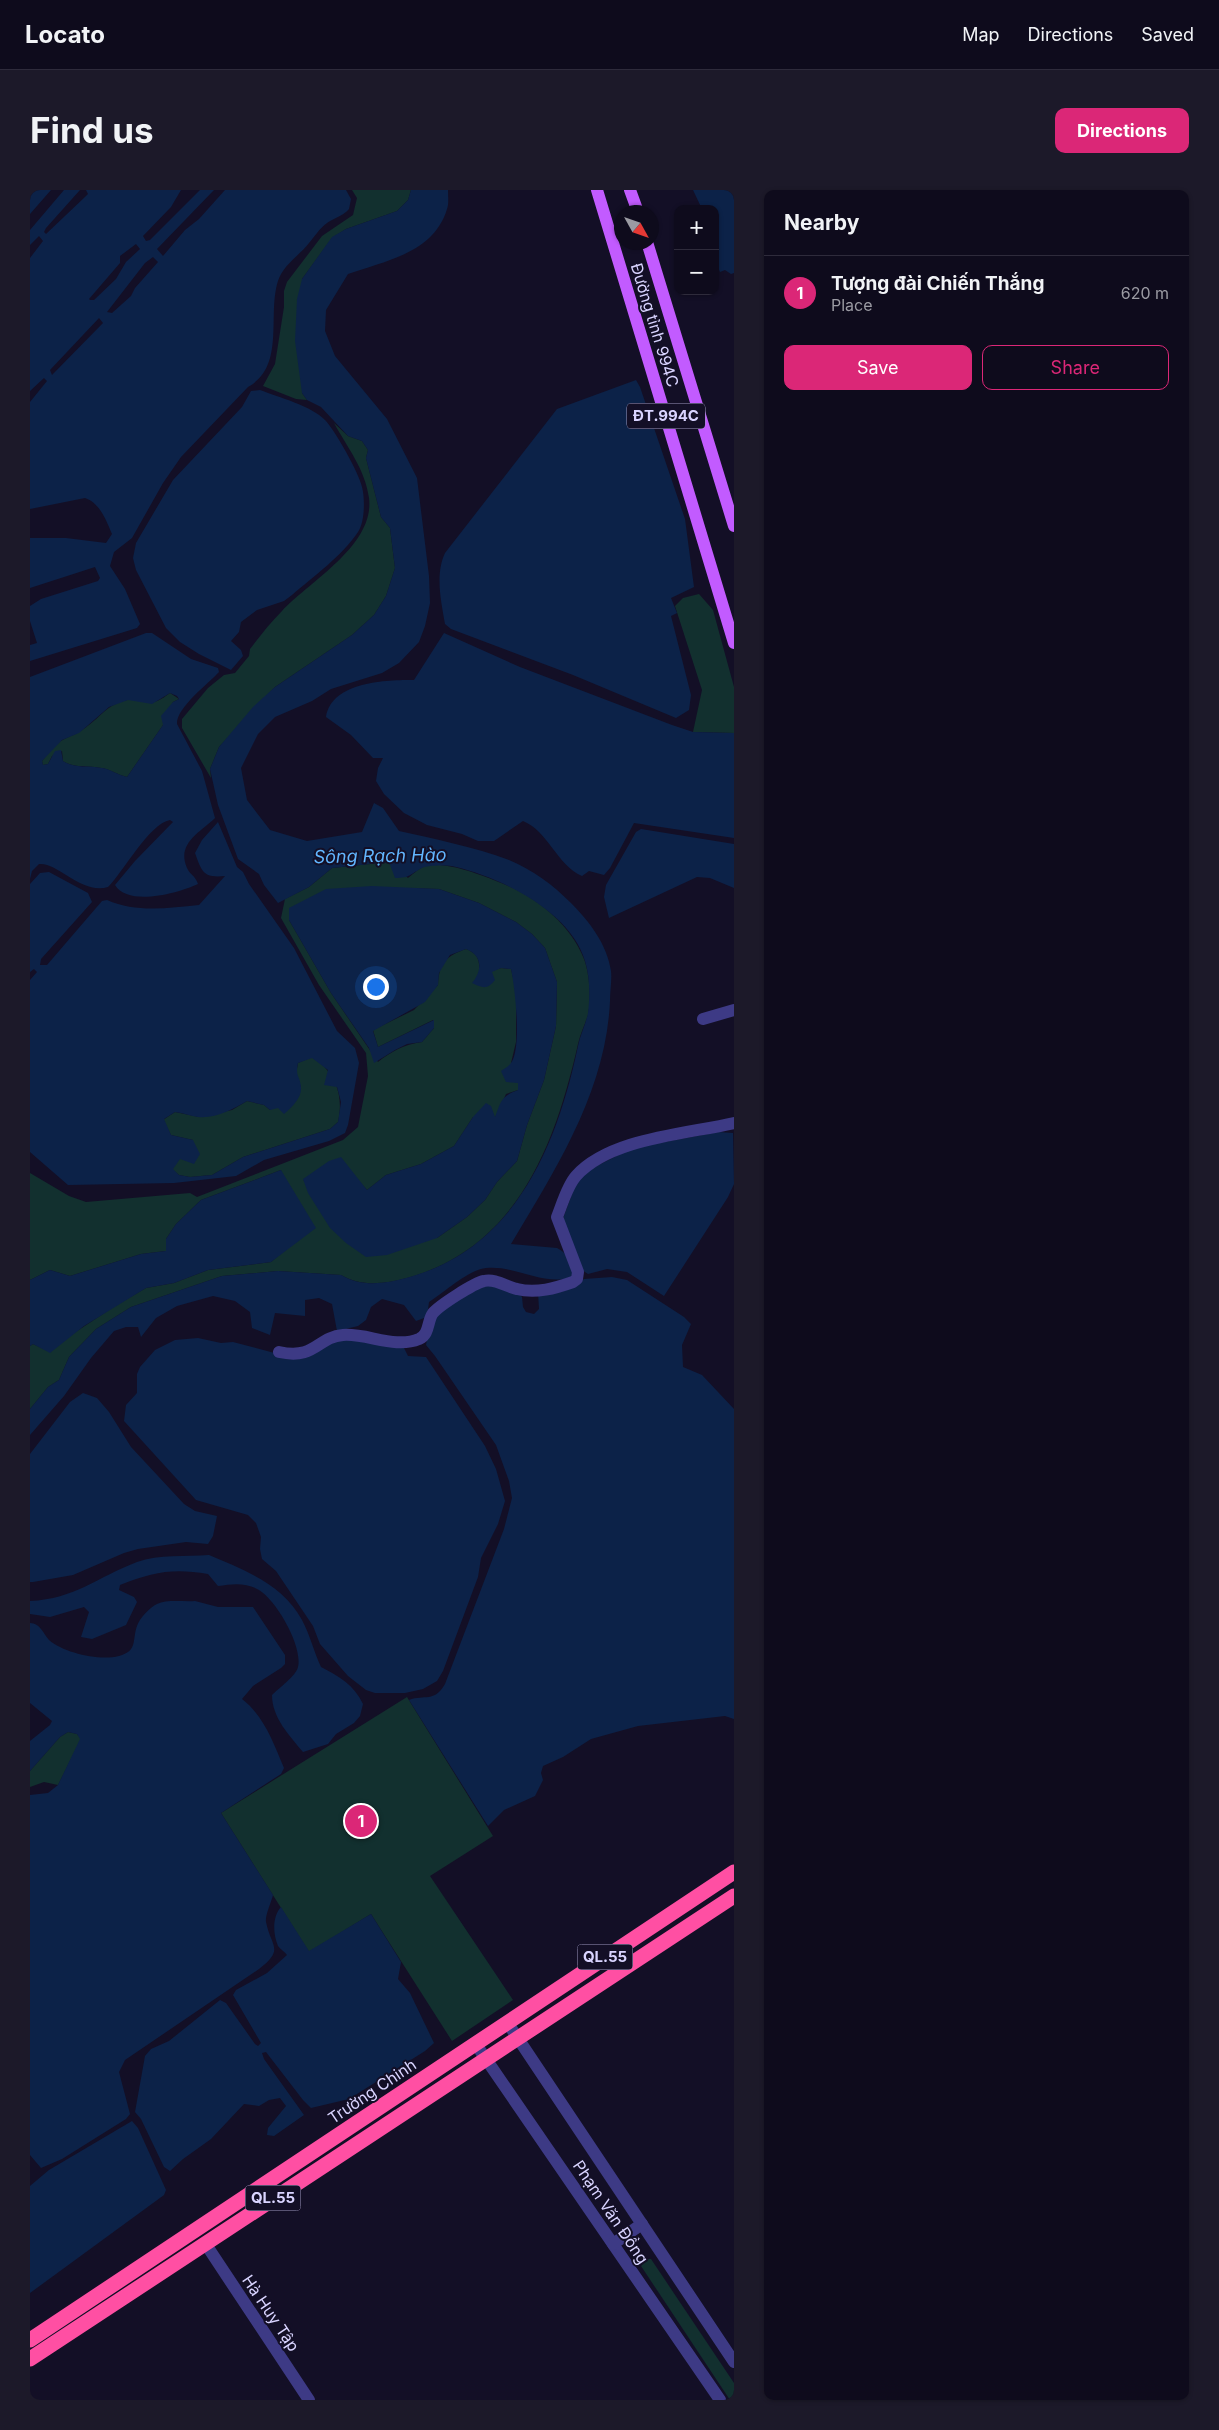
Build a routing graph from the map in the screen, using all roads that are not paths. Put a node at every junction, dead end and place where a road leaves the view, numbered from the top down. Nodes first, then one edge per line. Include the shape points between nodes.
1 (597, 190) edge
2 (630, 190) edge
3 (635, 205) edge
4 (649, 250) edge
5 (734, 526) edge
6 (734, 643) edge
7 (734, 1010) edge
8 (703, 1019) dead end
9 (734, 1123) edge
10 (279, 1352) dead end
11 (734, 1872) edge
12 (734, 1896) edge
13 (507, 2022) junction
14 (517, 2038) junction
15 (475, 2043) junction
16 (486, 2058) junction
17 (642, 2224) junction
18 (205, 2243) junction
19 (613, 2244) junction
20 (30, 2340) edge
21 (30, 2359) edge
22 (734, 2362) edge
23 (309, 2400) edge
24 (720, 2400) edge

1 - 6 main road, Đường tỉnh 994C / ĐT.994C
2 - 3 main road
4 - 5 main road, Đường tỉnh 994C / ĐT.994C
7 - 8 street
9 - 10 street via 637,1141 579,1173 556,1218 578,1272 577,1280 538,1291 520,1290 485,1280 434,1312 426,1333 419,1339 393,1341 341,1335 303,1353
11 - 13 highway, Trường Chinh / QL.55
12 - 14 highway, QL.55
13 - 14 street, Phạm Văn Đồng
13 - 15 highway, Trường Chinh / QL.55
14 - 16 highway, QL.55
14 - 17 street, Phạm Văn Đồng
15 - 16 street, Phạm Văn Đồng
15 - 20 highway, Trường Chinh / QL.55
16 - 18 highway, QL.55
16 - 19 street, Phạm Văn Đồng
17 - 19 street
17 - 22 street, Phạm Văn Đồng
18 - 21 highway, QL.55
18 - 23 street, Hà Huy Tập
19 - 24 street, Phạm Văn Đồng

